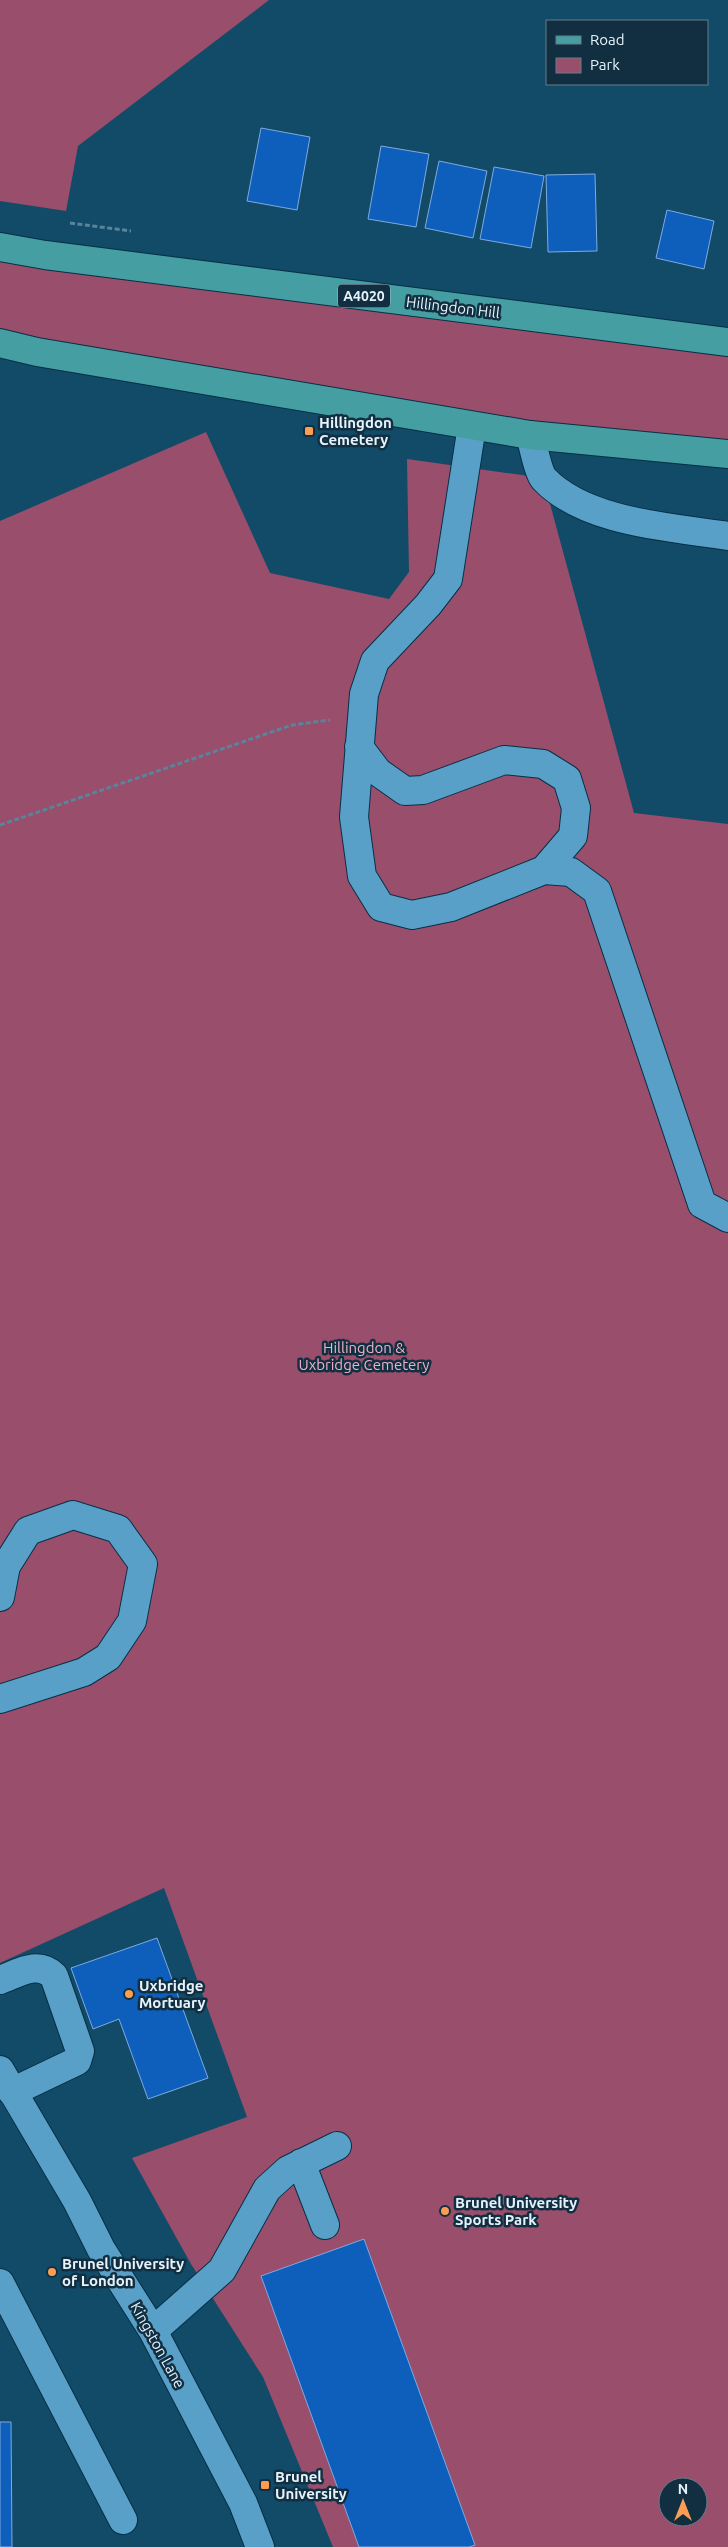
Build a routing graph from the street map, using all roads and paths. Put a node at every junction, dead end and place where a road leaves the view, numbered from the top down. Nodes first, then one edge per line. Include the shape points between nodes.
1 (0, 247) edge
2 (728, 342) edge
3 (0, 343) edge
4 (472, 426) junction
5 (530, 435) junction
6 (728, 454) edge
7 (728, 536) edge
8 (360, 735) junction
9 (0, 825) edge
10 (544, 870) junction
11 (728, 1218) edge
12 (0, 1597) edge
13 (0, 1699) edge
14 (0, 1980) edge
15 (6, 2081) edge
16 (338, 2146) dead end
17 (301, 2163) junction
18 (325, 2225) dead end
19 (0, 2282) edge
20 (153, 2331) junction
21 (122, 2520) dead end
22 (260, 2547) edge

1 - 2 main road, Hillingdon Hill / A4020
3 - 4 main road
4 - 5 main road
4 - 8 street via 448,579 428,606 375,661 364,694
5 - 6 main road
5 - 7 street via 543,478 578,504 616,519
8 - 9 path via 324,720 292,725
8 - 10 street via 378,772 405,791 423,790 504,760 543,764 567,779 576,808 573,836
8 - 10 street via 354,817 362,876 381,907 412,915 451,907
10 - 11 street via 571,872 597,891 702,1204
12 - 13 street via 6,1566 28,1530 73,1515 118,1529 143,1564 132,1621 108,1658 84,1672
14 - 15 street via 36,1967 47,1969 54,1976 80,2051 77,2061
15 - 20 street, Kingston Lane via 77,2201 101,2249
16 - 17 street
17 - 18 street
17 - 20 street via 267,2189 222,2270
19 - 21 street
20 - 22 street, Kingston Lane via 243,2503

